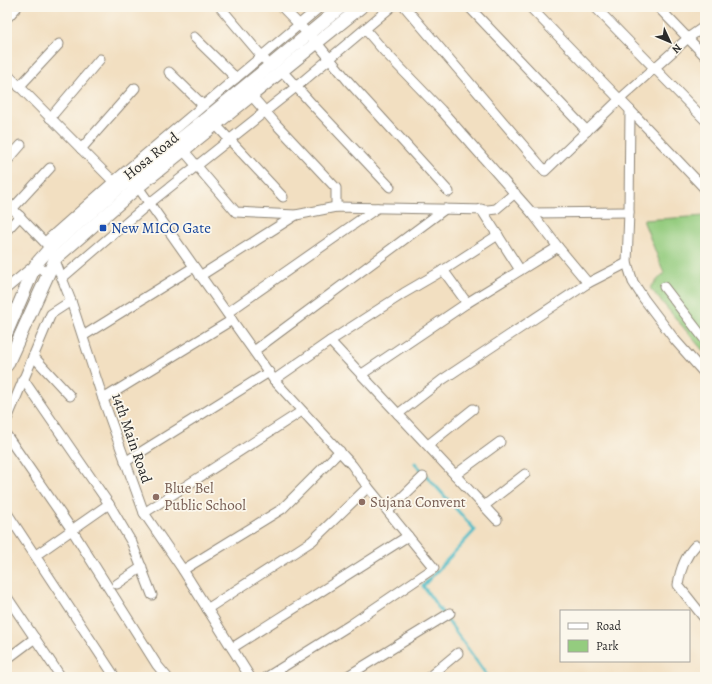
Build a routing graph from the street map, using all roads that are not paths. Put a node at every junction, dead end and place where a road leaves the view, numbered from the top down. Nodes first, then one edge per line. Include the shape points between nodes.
1 (17, 7) edge
2 (220, 7) edge
3 (282, 7) edge
4 (320, 7) edge
5 (341, 7) edge
6 (361, 7) edge
7 (391, 7) edge
8 (405, 7) edge
9 (469, 7) edge
10 (530, 7) edge
11 (595, 7) edge
12 (658, 7) edge
13 (7, 18) edge
14 (299, 24) junction
15 (705, 26) edge
16 (365, 29) junction
17 (308, 34) junction
18 (194, 37) dead end
19 (688, 38) junction
20 (317, 43) junction
21 (59, 44) dead end
22 (705, 56) edge
23 (330, 58) junction
24 (100, 59) dead end
25 (266, 61) junction
26 (655, 68) junction
27 (282, 71) junction
28 (169, 72) dead end
29 (7, 74) edge
30 (236, 78) junction
31 (19, 87) junction
32 (296, 87) junction
33 (135, 88) dead end
34 (252, 95) junction
35 (620, 99) junction
36 (203, 105) junction
37 (630, 110) junction
38 (265, 112) junction
39 (50, 118) junction
40 (705, 120) edge
41 (215, 124) junction
42 (587, 131) junction
43 (229, 140) junction
44 (22, 145) dead end
45 (81, 149) junction
46 (184, 151) junction
47 (7, 161) edge
48 (196, 166) junction
49 (50, 168) dead end
50 (116, 184) junction
51 (138, 187) junction
52 (390, 187) dead end
53 (705, 189) edge
54 (449, 192) dead end
55 (515, 193) junction
56 (283, 197) dead end
57 (150, 203) junction
58 (10, 206) edge
59 (336, 207) junction
60 (377, 208) junction
61 (445, 209) junction
62 (481, 209) junction
63 (532, 212) junction
64 (629, 212) junction
65 (296, 215) junction
66 (20, 216) junction
67 (7, 230) edge
68 (498, 234) junction
69 (48, 245) junction
70 (558, 247) junction
71 (55, 259) junction
72 (627, 262) junction
73 (36, 264) junction
74 (194, 267) junction
75 (443, 270) junction
76 (520, 270) junction
77 (48, 275) junction
78 (200, 276) junction
79 (62, 278) junction
80 (588, 283) junction
81 (664, 287) dead end
82 (7, 288) edge
83 (71, 301) junction
84 (467, 303) junction
85 (230, 316) junction
86 (7, 332) edge
87 (83, 336) junction
88 (330, 340) junction
89 (705, 340) edge
90 (254, 351) junction
91 (33, 356) junction
92 (7, 365) edge
93 (269, 372) junction
94 (362, 374) junction
95 (705, 374) edge
96 (23, 379) junction
97 (274, 380) junction
98 (70, 396) dead end
99 (103, 399) junction
100 (473, 409) dead end
101 (302, 411) junction
102 (398, 414) junction
103 (7, 419) edge
104 (7, 436) edge
105 (500, 442) dead end
106 (428, 445) junction
107 (340, 451) junction
108 (125, 462) junction
109 (525, 474) dead end
110 (455, 475) junction
111 (422, 477) dead end
112 (368, 487) junction
113 (109, 504) junction
114 (484, 506) junction
115 (388, 511) junction
116 (7, 513) edge
117 (144, 513) junction
118 (497, 520) dead end
119 (72, 530) junction
120 (408, 536) junction
121 (696, 545) dead end
122 (36, 555) junction
123 (142, 567) junction
124 (183, 570) junction
125 (118, 584) dead end
126 (152, 595) dead end
127 (7, 597) edge
128 (207, 609) junction
129 (450, 613) dead end
130 (705, 619) edge
131 (35, 638) junction
132 (232, 648) junction
133 (458, 653) dead end
134 (7, 659) edge
135 (57, 675) edge
136 (247, 676) edge
137 (115, 677) edge
138 (167, 677) edge
139 (266, 677) edge
140 (346, 677) edge
141 (428, 677) edge

1 - 13 street
2 - 25 street
3 - 14 street
4 - 14 street
5 - 17 main road, Hosa Road
6 - 20 main road, Hosa Road
7 - 16 street
8 - 42 street via 545,171
9 - 42 street
10 - 35 street
11 - 26 street
12 - 19 street
14 - 17 street
14 - 25 street
15 - 19 street
16 - 23 street
16 - 55 street
17 - 20 street
17 - 25 main road, Hosa Road
18 - 30 street
19 - 22 street
19 - 26 street
20 - 23 street
20 - 27 main road, Hosa Road
21 - 31 street
23 - 32 street
23 - 54 street
24 - 39 street
25 - 30 street
25 - 50 main road, Hosa Road
26 - 35 street
26 - 40 street
27 - 32 street
27 - 34 main road, Hosa Road
28 - 36 street
29 - 31 street
30 - 36 street
31 - 39 street
32 - 38 street
32 - 52 street
33 - 45 street
34 - 38 street
34 - 41 main road, Hosa Road
35 - 37 street
35 - 42 street
36 - 50 street
37 - 53 street
37 - 64 street
38 - 43 street
38 - 59 street via 336,188
39 - 45 street
41 - 43 street
41 - 46 main road, Hosa Road
43 - 48 street
43 - 56 street
44 - 47 street
45 - 50 street
46 - 48 street
46 - 51 main road, Hosa Road
48 - 57 street
48 - 65 street via 236,212
49 - 58 street
50 - 69 main road, Hosa Road
51 - 57 street
51 - 71 main road, Hosa Road
55 - 62 street via 496,209
55 - 63 street
57 - 74 street
57 - 79 street
58 - 66 street, 14th Main Road
59 - 60 street
59 - 65 street
60 - 61 street
60 - 85 street
61 - 62 street
61 - 90 street
62 - 68 street
63 - 64 street
63 - 70 street
64 - 72 street
65 - 78 street
66 - 67 street
66 - 69 street, 14th Main Road
68 - 75 street
68 - 76 street
69 - 71 street, 14th Main Road
69 - 73 main road, Hosa Road
70 - 76 street
70 - 80 street
71 - 77 main road, Hosa Road
71 - 79 street, 14th Main Road
72 - 80 street
72 - 95 street via 633,282 644,299
73 - 77 street
73 - 82 street
73 - 86 main road, Hosa Road
74 - 78 street
74 - 87 street
75 - 84 street
75 - 88 street
76 - 84 street
77 - 92 main road, Hosa Road
78 - 85 street
79 - 83 street, 14th Main Road
80 - 102 street via 442,380
81 - 89 street
83 - 87 street, 14th Main Road
83 - 91 street via 50,314
84 - 94 street
85 - 90 street
85 - 99 street
87 - 99 street, 14th Main Road
88 - 94 street
88 - 97 street
90 - 93 street
91 - 96 street
91 - 98 street
93 - 97 street
93 - 108 street
94 - 102 street
96 - 103 street
96 - 113 street
97 - 101 street
99 - 108 street, 14th Main Road
100 - 106 street
101 - 107 street
101 - 117 street
102 - 106 street
104 - 119 street
105 - 110 street
106 - 110 street
107 - 112 street
107 - 124 street via 282,509
108 - 117 street, 14th Main Road
109 - 114 street
110 - 114 street
111 - 115 street
112 - 115 street
112 - 128 street via 312,542
113 - 119 street
113 - 123 street via 132,543
114 - 118 street
115 - 120 street
116 - 122 street
117 - 124 street, 14th Main Road
119 - 122 street
119 - 138 street
120 - 132 street
120 - 139 street via 434,568 350,626
121 - 130 street via 680,570 678,585
122 - 137 street
123 - 125 street
123 - 126 street
124 - 128 street, 14th Main Road
127 - 131 street
128 - 132 street, 14th Main Road
129 - 140 street
131 - 134 street
131 - 135 street
132 - 136 street, 14th Main Road
133 - 141 street

